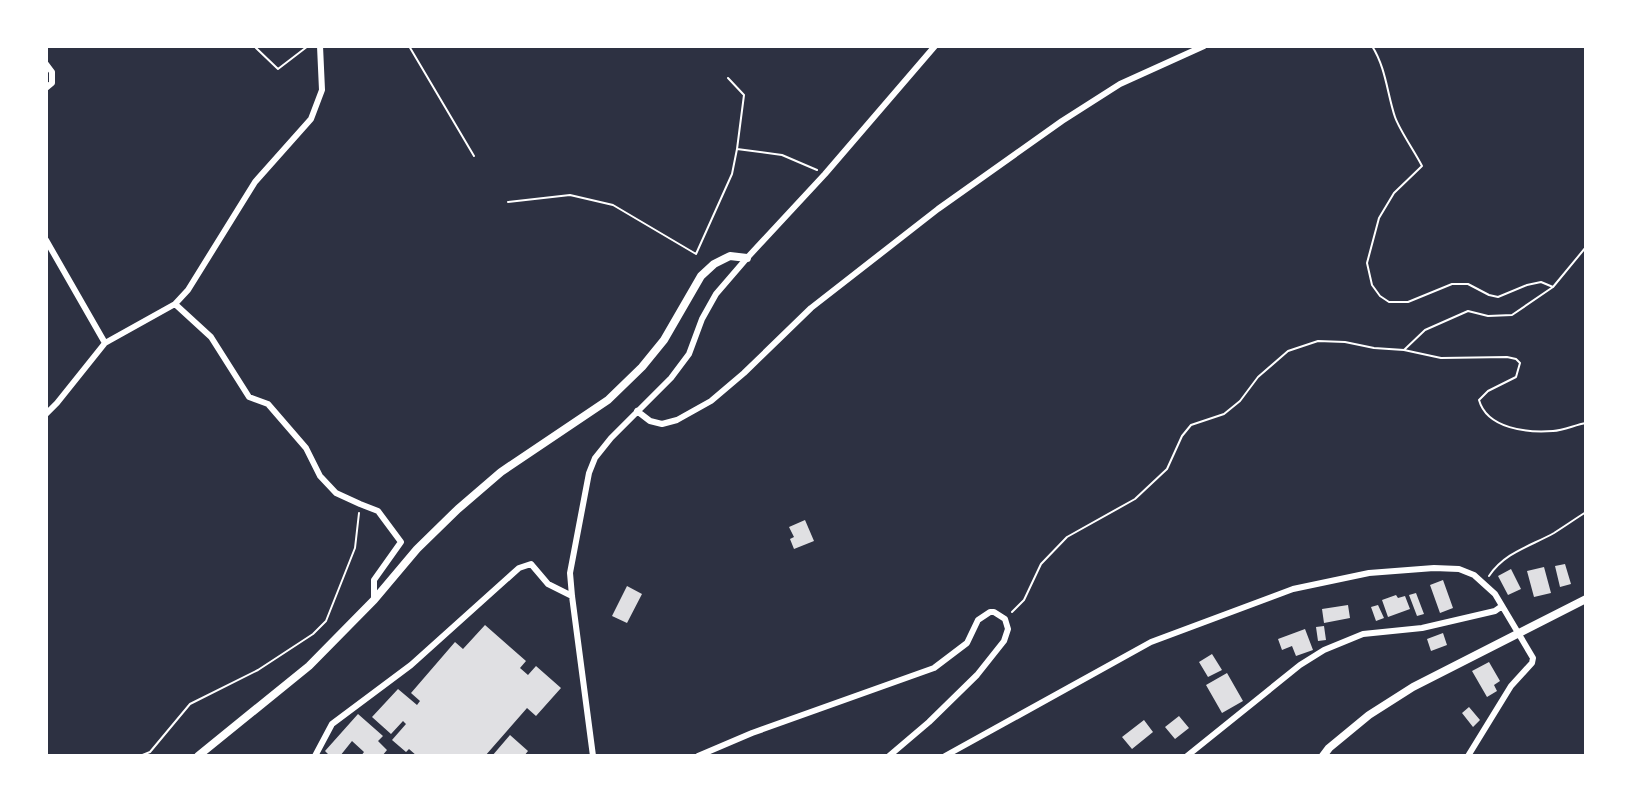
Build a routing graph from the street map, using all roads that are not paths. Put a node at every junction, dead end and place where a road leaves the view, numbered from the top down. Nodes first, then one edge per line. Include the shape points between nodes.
1 (320, 46) edge
2 (935, 46) edge
3 (1204, 46) edge
4 (46, 64) edge
5 (46, 88) edge
6 (46, 240) edge
7 (747, 258) junction
8 (175, 304) junction
9 (105, 343) junction
10 (637, 411) junction
11 (46, 414) edge
12 (572, 596) junction
13 (1586, 599) edge
14 (374, 600) junction
15 (1502, 606) junction
16 (1519, 632) junction
17 (198, 756) edge
18 (315, 756) edge
19 (593, 756) edge
20 (698, 756) edge
21 (888, 756) edge
22 (945, 756) edge
23 (1187, 756) edge
24 (1323, 756) edge
25 (1468, 756) edge

1 - 8 street via 322,90 311,119 255,182 188,290
2 - 7 street
3 - 10 street via 1120,84 947,202 811,308 711,401 662,424
4 - 5 street via 52,83
6 - 9 street
7 - 10 street via 716,294 689,354
7 - 14 street via 730,256 714,264 701,276 664,340 642,368 608,400 501,472 466,501 417,549
8 - 9 street
8 - 14 street via 211,337 249,397 268,404 306,448 320,476 336,493 378,511 401,542 374,580
9 - 11 street
10 - 12 street via 610,438 589,473 570,573
12 - 18 street via 548,584 531,564 519,568 411,665 332,724
12 - 19 street
13 - 16 main road
14 - 17 street via 309,666
15 - 16 street
15 - 22 street via 1484,583 1459,569 1434,567 1369,573 1293,589 1151,642
15 - 23 street via 1422,628 1363,634 1324,650
16 - 24 main road via 1413,687 1369,715
16 - 25 street via 1532,663 1511,686
20 - 21 street via 934,668 967,643 978,620 990,612 1005,619 1007,636 978,675

